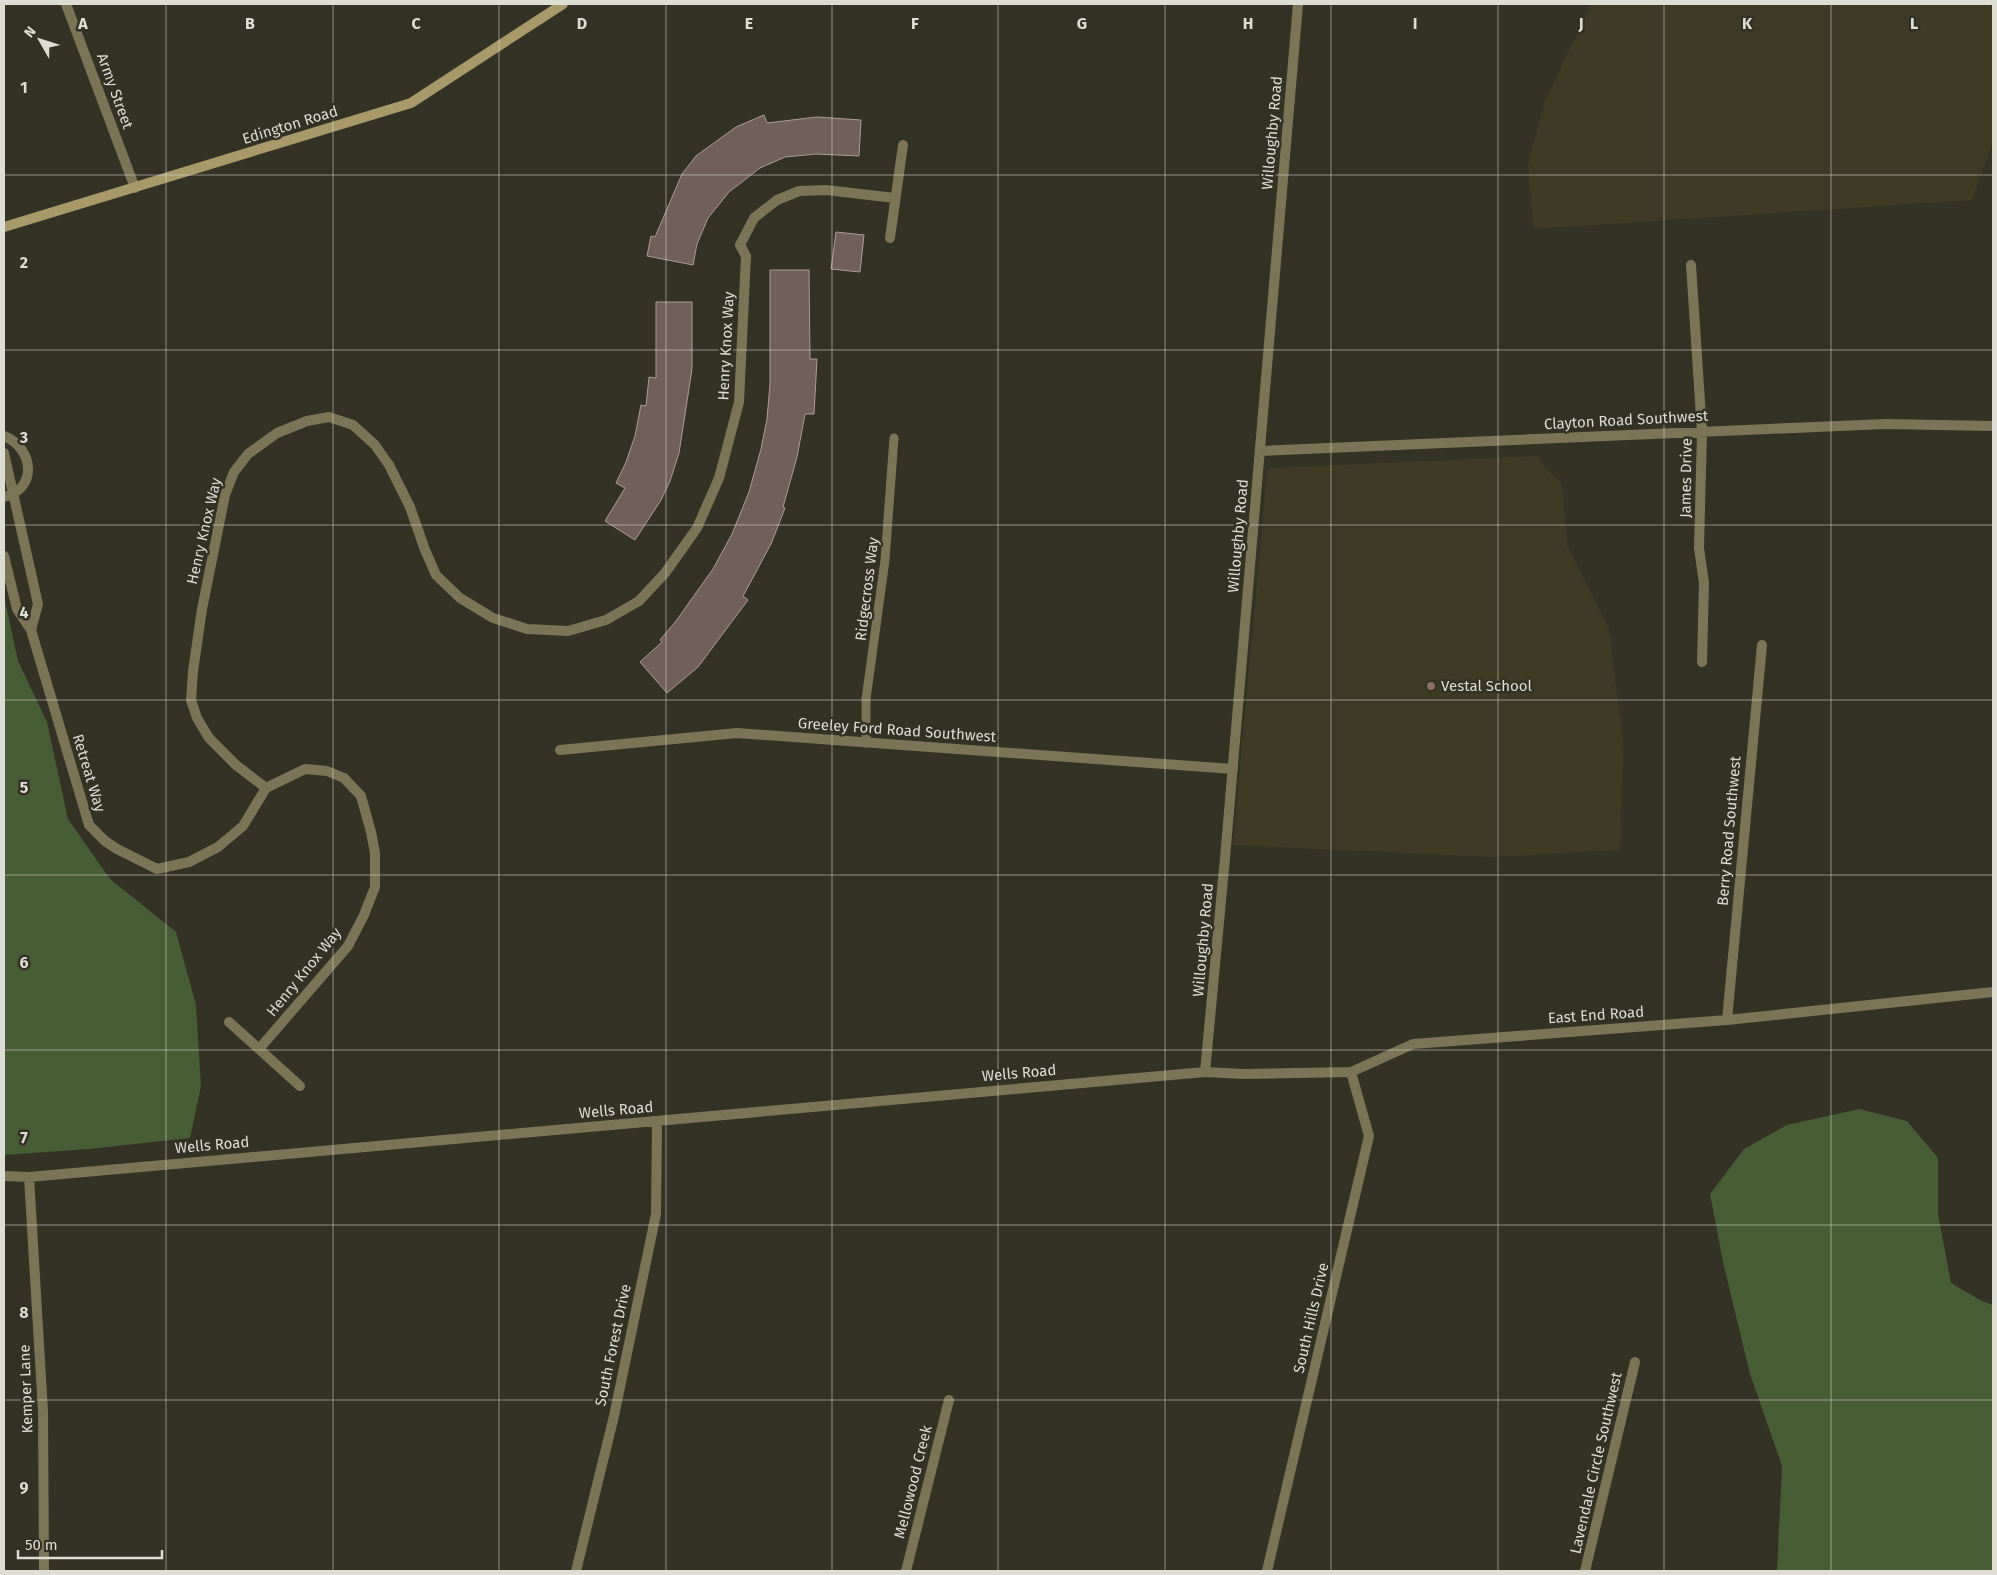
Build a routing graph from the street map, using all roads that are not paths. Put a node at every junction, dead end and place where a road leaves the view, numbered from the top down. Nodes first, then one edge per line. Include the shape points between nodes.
1 (66, 4) edge
2 (563, 4) edge
3 (1298, 4) edge
4 (903, 144) dead end
5 (135, 188) junction
6 (896, 198) junction
7 (4, 227) edge
8 (890, 238) dead end
9 (1691, 265) dead end
10 (1993, 426) edge
11 (1702, 432) junction
12 (4, 436) edge
13 (894, 438) dead end
14 (1260, 452) junction
15 (4, 453) edge
16 (9, 496) edge
17 (4, 556) edge
18 (31, 630) junction
19 (1762, 645) dead end
20 (1702, 662) dead end
21 (866, 743) junction
22 (560, 750) dead end
23 (1233, 769) junction
24 (266, 788) junction
25 (1993, 992) edge
26 (1727, 1020) junction
27 (229, 1022) dead end
28 (259, 1049) junction
29 (1205, 1072) junction
30 (1351, 1072) junction
31 (300, 1086) dead end
32 (657, 1122) junction
33 (4, 1176) edge
34 (29, 1177) junction
35 (1635, 1362) dead end
36 (949, 1400) dead end
37 (44, 1571) edge
38 (576, 1571) edge
39 (906, 1571) edge
40 (1267, 1571) edge
41 (1585, 1571) edge

1 - 5 street, Army Street
2 - 5 street, Edington Road via 411,103
3 - 14 street, Willoughby Road
4 - 6 street
5 - 7 street, Edington Road
6 - 8 street
6 - 24 street, Henry Knox Way via 826,190 798,191 777,200 754,218 740,245 746,256 739,402 719,478 697,528 665,573 639,601 606,620 568,631 527,629 493,618 460,598 436,575 410,507 389,465 353,425 329,418 307,421 277,433 248,454 234,472 225,495 202,608 191,700 209,738
9 - 11 street, James Drive
10 - 11 street, Clayton Road Southwest via 1885,424
11 - 14 street, Clayton Road Southwest
11 - 20 street, James Drive via 1699,548 1704,583
12 - 16 street via 14,440 24,452 28,467 25,483
13 - 21 lane, Ridgecross Way via 886,560 866,699
14 - 23 street, Willoughby Road
15 - 16 street
16 - 18 street via 38,604
17 - 18 street, Retreat Way via 17,609
18 - 24 street, Retreat Way via 89,824 105,841 157,869 189,862 218,847 243,826
19 - 26 street, Berry Road Southwest
21 - 22 street, Greeley Ford Road Southwest via 737,733
21 - 23 street, Greeley Ford Road Southwest
23 - 29 street, Willoughby Road
24 - 28 street, Henry Knox Way via 305,769 327,771 344,778 361,796 375,853 375,888 348,946
25 - 26 street, East End Road
26 - 30 street, East End Road via 1413,1044
27 - 28 street
28 - 31 street
29 - 30 street, East End Road
29 - 32 street, Wells Road
30 - 40 street, South Hills Drive via 1369,1136
32 - 34 street, Wells Road
32 - 38 street, South Forest Drive via 656,1214 614,1416
33 - 34 street, Wells Road
34 - 37 street, Kemper Lane via 43,1411
35 - 41 street, Lavendale Circle Southwest
36 - 39 street, Mellowood Creek

